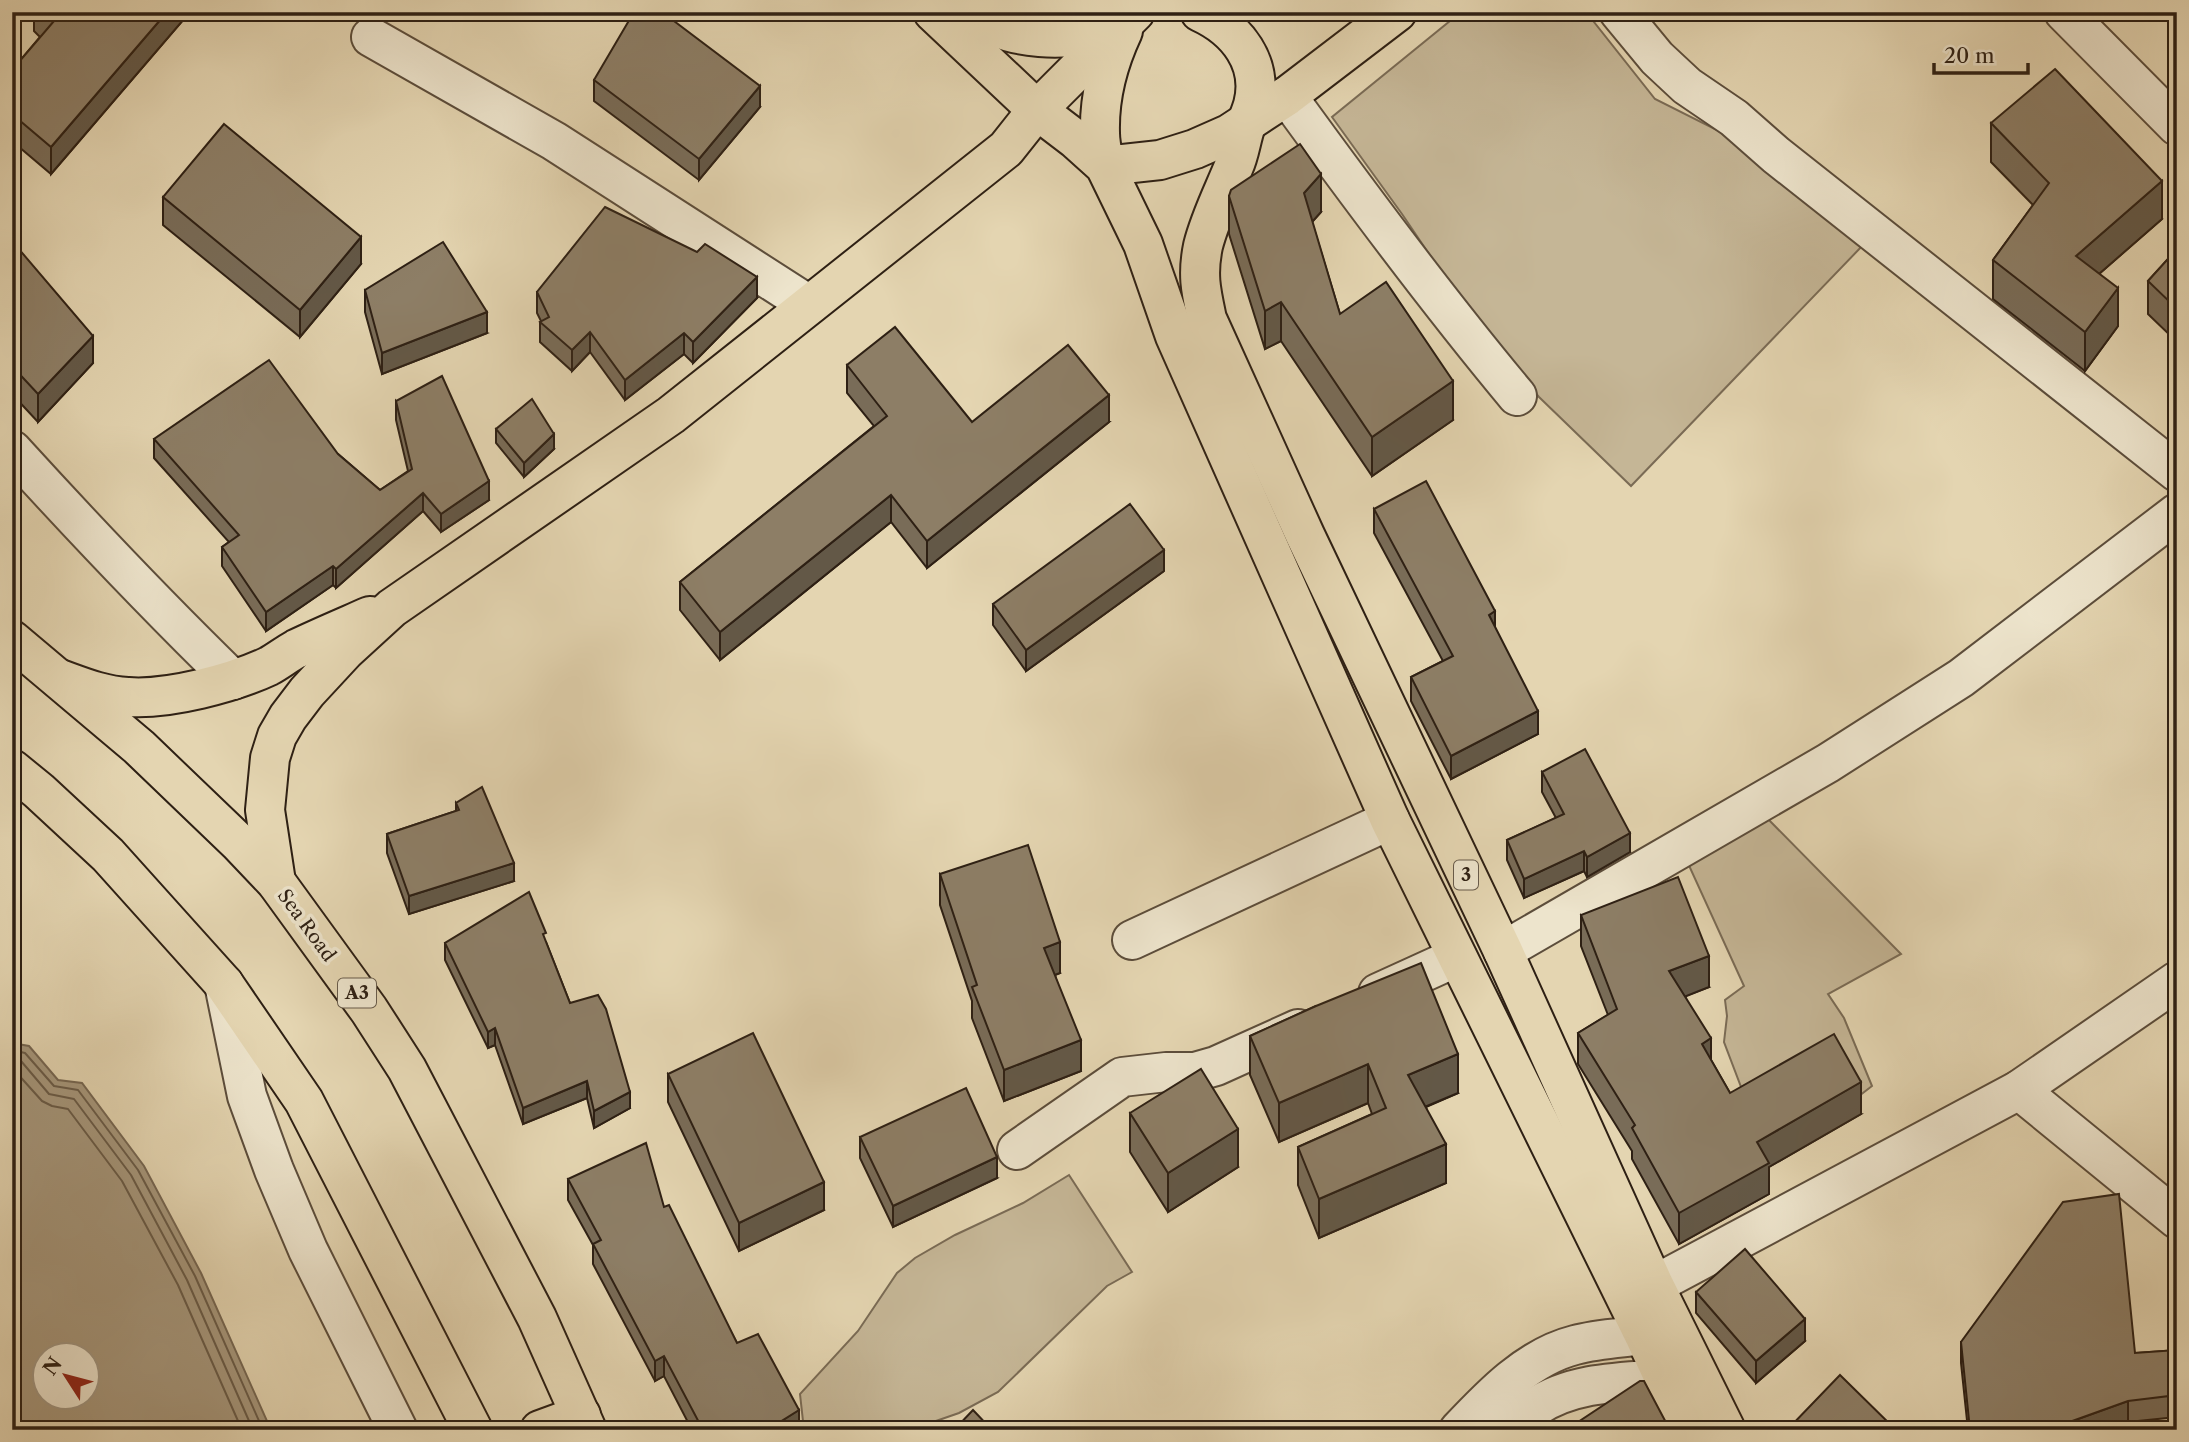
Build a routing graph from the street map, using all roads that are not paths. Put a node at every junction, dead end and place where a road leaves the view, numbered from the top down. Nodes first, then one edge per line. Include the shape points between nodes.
1 (933, 12) edge
2 (972, 12) edge
3 (1200, 12) edge
4 (1397, 12) edge
5 (1619, 12) edge
6 (2064, 12) edge
7 (1136, 14) edge
8 (371, 37) dead end
9 (1287, 96) junction
10 (1037, 110) junction
11 (1246, 125) junction
12 (2177, 126) edge
13 (1075, 139) junction
14 (1006, 149) junction
15 (1105, 166) junction
16 (809, 304) junction
17 (1191, 328) junction
18 (1517, 396) dead end
19 (12, 450) edge
20 (2177, 472) edge
21 (2177, 513) edge
22 (392, 608) junction
23 (12, 640) edge
24 (269, 666) junction
25 (60, 680) junction
26 (233, 680) junction
27 (302, 699) junction
28 (12, 769) edge
29 (1390, 820) junction
30 (276, 881) junction
31 (1132, 940) dead end
32 (1503, 951) junction
33 (1458, 957) junction
34 (2177, 981) edge
35 (224, 984) junction
36 (2019, 1090) junction
37 (1017, 1150) dead end
38 (2177, 1219) edge
39 (1654, 1285) junction
40 (1644, 1335) junction
41 (1665, 1379) junction
42 (584, 1422) edge
43 (398, 1430) edge
44 (473, 1430) edge
45 (540, 1430) edge
46 (1459, 1430) edge
47 (1510, 1430) edge
48 (1688, 1430) edge
49 (1726, 1430) edge

1 - 10 main road
2 - 7 main road via 1004,30 1055,36 1086,34
3 - 11 main road via 1223,25 1248,53 1255,89
4 - 9 main road
5 - 20 street via 1687,86 1734,118
6 - 12 street
7 - 10 main road
7 - 15 main road via 1110,66 1102,97 1100,132
8 - 16 street via 554,141
9 - 11 main road
9 - 18 street
10 - 13 main road
10 - 14 main road
11 - 15 main road via 1178,155
11 - 17 main road via 1203,246
13 - 14 main road via 1031,141
13 - 15 main road
14 - 16 main road
15 - 17 main road
16 - 22 main road via 671,415
17 - 29 main road, 3
17 - 32 main road, 3 via 1305,535
19 - 26 street
21 - 32 street via 1961,678 1828,763
22 - 24 main road via 324,635
22 - 27 main road
23 - 25 main road, Sea Road / A3
24 - 26 main road
24 - 27 main road
25 - 26 main road via 109,695 152,697
25 - 30 main road, Sea Road / A3 via 171,777
27 - 30 main road via 277,736 270,758 265,810
28 - 35 main road via 108,855
29 - 31 street
29 - 33 main road, 3
30 - 42 main road, Sea Road / A3 via 407,1069 537,1318
32 - 39 main road, 3
33 - 37 street via 1216,1066 1195,1072 1122,1077
33 - 40 main road, 3
34 - 36 street
35 - 43 street via 247,1096 274,1170 308,1250
35 - 44 main road via 304,1101
36 - 38 street
36 - 39 street
39 - 49 main road, 3
40 - 41 main road, 3
40 - 46 street via 1575,1345 1551,1354 1518,1374
41 - 47 street via 1582,1388 1556,1396 1533,1408
41 - 48 main road, 3
42 - 45 main road

